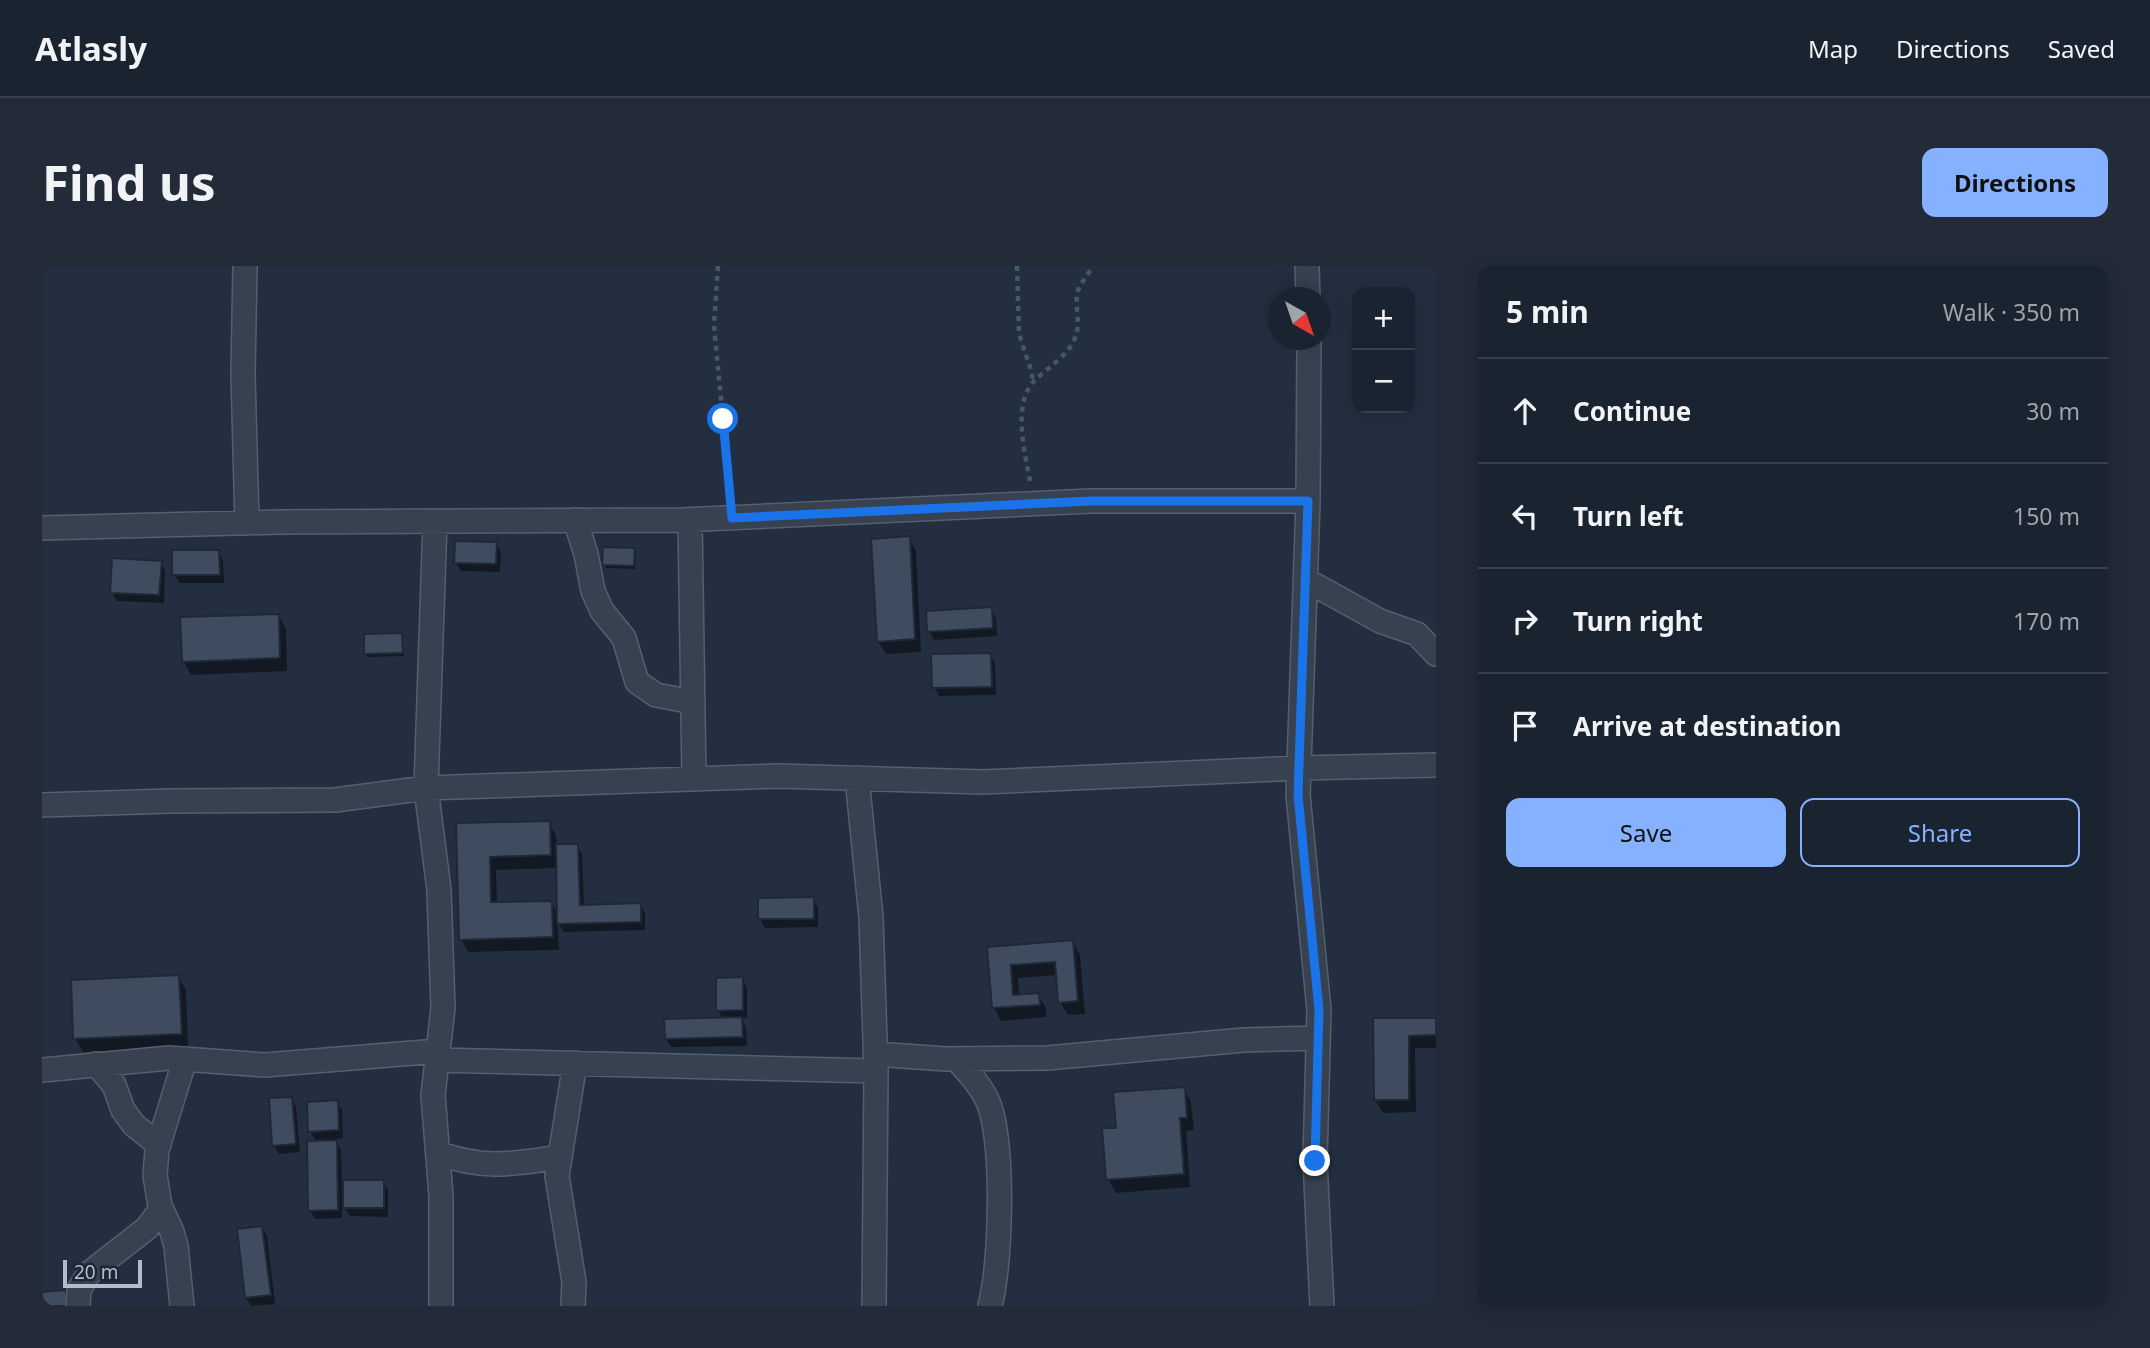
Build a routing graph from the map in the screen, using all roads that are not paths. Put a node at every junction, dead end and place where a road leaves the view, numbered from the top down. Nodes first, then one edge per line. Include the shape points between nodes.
1 (245, 266) edge
2 (1307, 266) edge
3 (1308, 287) edge
4 (1309, 350) edge
5 (1308, 501) junction
6 (435, 520) junction
7 (575, 520) junction
8 (690, 520) junction
9 (247, 523) junction
10 (42, 528) edge
11 (1306, 580) junction
12 (1436, 654) edge
13 (693, 702) junction
14 (1436, 765) edge
15 (1299, 768) junction
16 (858, 778) junction
17 (694, 779) junction
18 (426, 788) junction
19 (42, 805) edge
20 (1318, 1038) junction
21 (438, 1056) junction
22 (185, 1059) junction
23 (956, 1059) junction
24 (575, 1063) junction
25 (876, 1063) junction
26 (96, 1064) junction
27 (42, 1070) edge
28 (159, 1145) junction
29 (438, 1153) junction
30 (560, 1157) junction
31 (161, 1209) junction
32 (78, 1306) edge
33 (182, 1306) edge
34 (441, 1306) edge
35 (573, 1306) edge
36 (874, 1306) edge
37 (990, 1306) edge
38 (1322, 1306) edge

1 - 9 street
2 - 3 street
4 - 5 street
5 - 8 street via 1091,501
5 - 11 street
6 - 7 street
6 - 9 street
6 - 18 street
7 - 8 street
7 - 13 street via 593,591 624,638 637,682 656,695
8 - 13 street
9 - 10 street
11 - 12 street via 1380,621 1417,634
11 - 15 street
13 - 17 street
14 - 15 street
15 - 16 street via 983,782
15 - 20 street
16 - 17 street
16 - 25 street via 871,917
17 - 18 street
18 - 19 street via 335,800
18 - 21 street via 439,890 443,1008
20 - 23 street via 1047,1058
20 - 38 street via 1315,1161
21 - 22 street via 265,1065
21 - 24 street
21 - 29 street via 433,1095
22 - 26 street
22 - 28 street
23 - 25 street
23 - 37 street via 989,1106 996,1138 999,1191 995,1288
24 - 25 street
24 - 30 street
25 - 36 street
26 - 27 street
26 - 28 street via 114,1084 134,1125
28 - 31 street via 155,1175
29 - 30 street via 463,1163 490,1166
29 - 34 street
30 - 35 street via 558,1176 574,1282
31 - 32 street via 147,1228 88,1273 79,1290
31 - 33 street via 176,1246

